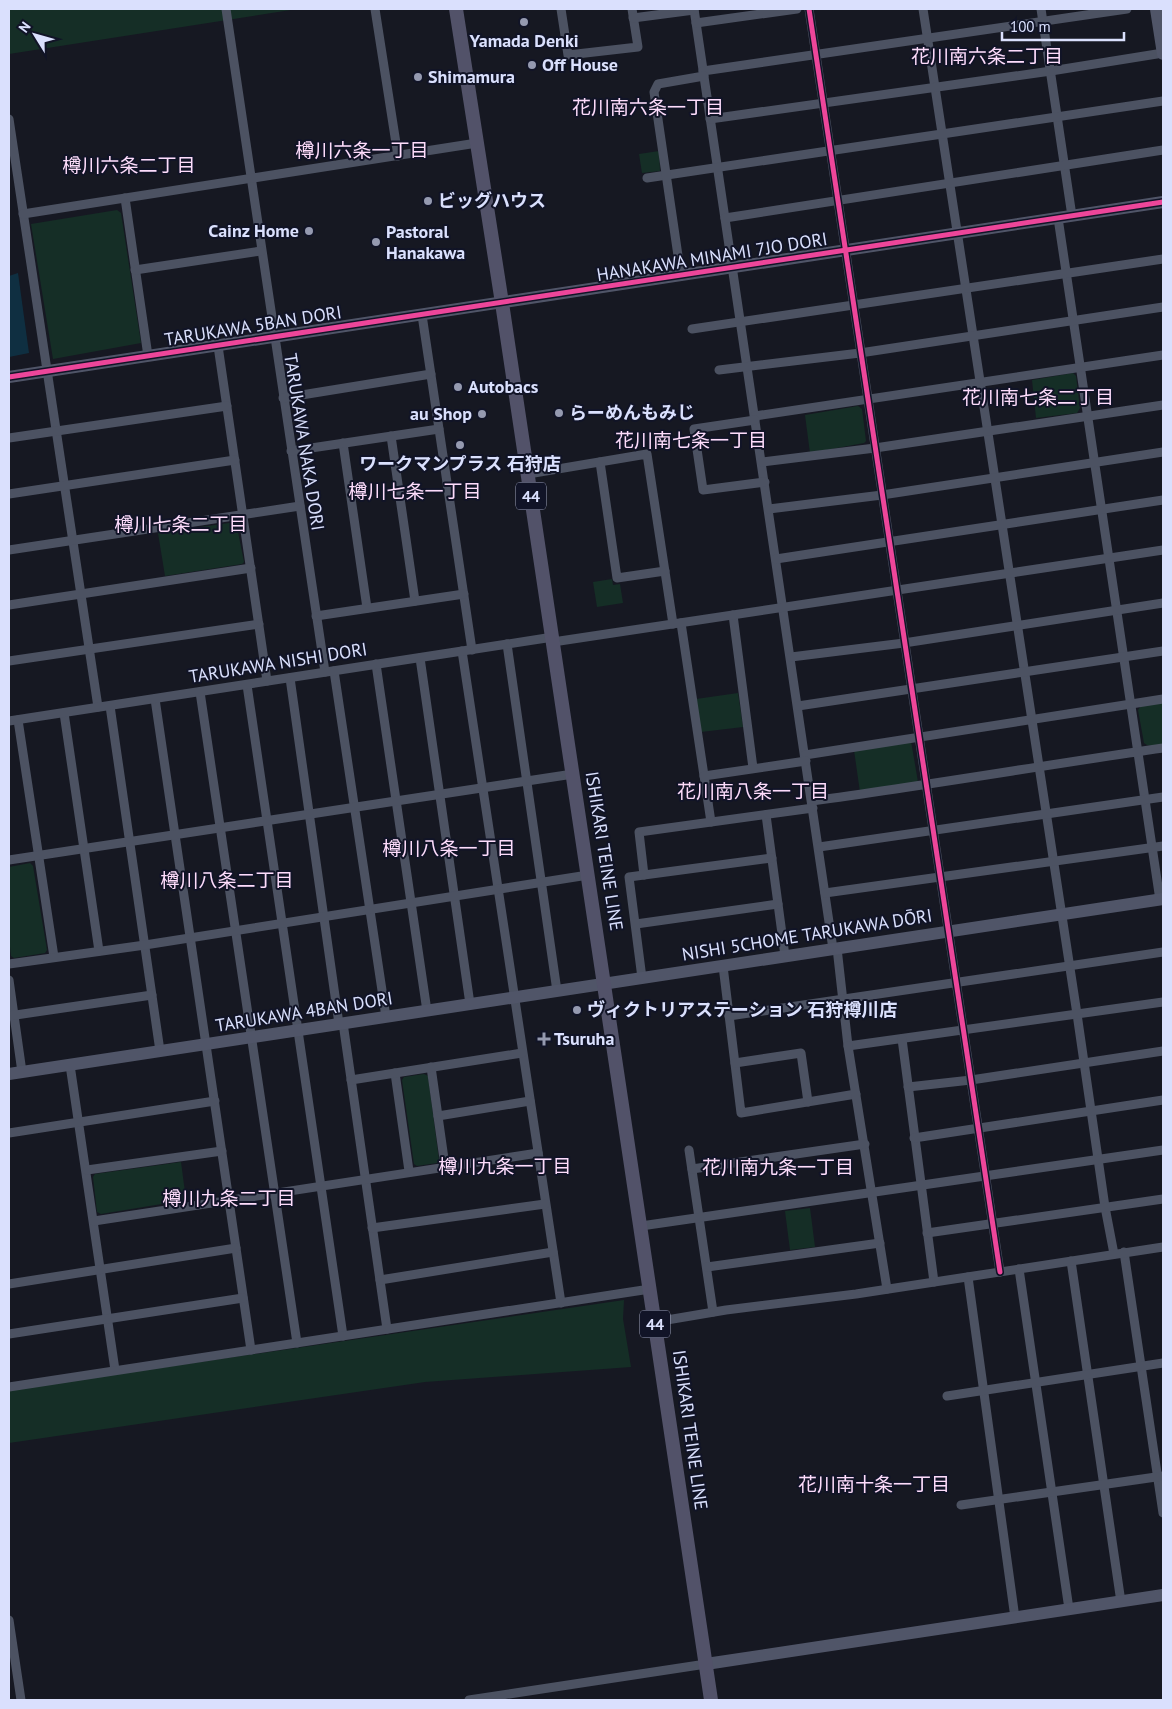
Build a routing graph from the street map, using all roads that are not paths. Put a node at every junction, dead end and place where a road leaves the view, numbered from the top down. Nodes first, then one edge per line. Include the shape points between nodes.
1 (226, 9) edge
2 (375, 9) edge
3 (456, 9) edge
4 (561, 9) edge
5 (694, 9) edge
6 (797, 9) edge
7 (809, 9) edge
8 (924, 9) edge
9 (1042, 9) edge
10 (1127, 9) edge
11 (1156, 9) edge
12 (633, 13) edge
13 (1043, 20) junction
14 (696, 22) junction
15 (928, 39) junction
16 (1163, 53) edge
17 (816, 55) junction
18 (1051, 71) junction
19 (703, 73) junction
20 (936, 87) junction
21 (1163, 101) edge
22 (823, 104) junction
23 (9, 119) edge
24 (710, 119) junction
25 (1058, 119) junction
26 (943, 134) junction
27 (477, 143) junction
28 (830, 150) junction
29 (1163, 150) edge
30 (398, 156) junction
31 (1065, 166) junction
32 (717, 168) junction
33 (666, 175) junction
34 (251, 178) junction
35 (647, 178) dead end
36 (951, 183) junction
37 (125, 198) junction
38 (838, 201) junction
39 (1163, 202) edge
40 (23, 214) junction
41 (1072, 216) junction
42 (725, 218) junction
43 (1058, 218) junction
44 (959, 234) junction
45 (261, 251) junction
46 (845, 251) junction
47 (1163, 259) edge
48 (732, 268) junction
49 (136, 270) junction
50 (1067, 274) junction
51 (681, 276) junction
52 (967, 288) junction
53 (502, 303) junction
54 (853, 304) junction
55 (1163, 307) edge
56 (422, 315) junction
57 (740, 321) junction
58 (1074, 321) junction
59 (692, 329) dead end
60 (974, 335) junction
61 (274, 337) junction
62 (218, 346) junction
63 (860, 353) junction
64 (1163, 355) edge
65 (148, 356) junction
66 (747, 366) junction
67 (1081, 368) junction
68 (719, 370) dead end
69 (46, 372) junction
70 (431, 374) junction
71 (9, 377) edge
72 (981, 383) junction
73 (284, 398) junction
74 (867, 399) junction
75 (1163, 405) edge
76 (227, 406) junction
77 (1088, 417) junction
78 (755, 418) junction
79 (439, 429) junction
80 (56, 431) junction
81 (988, 431) junction
82 (391, 436) junction
83 (9, 438) edge
84 (343, 443) junction
85 (875, 448) junction
86 (291, 451) junction
87 (1163, 452) edge
88 (235, 460) junction
89 (600, 462) junction
90 (762, 462) junction
91 (1095, 463) junction
92 (528, 474) junction
93 (995, 477) junction
94 (765, 482) junction
95 (64, 486) junction
96 (9, 494) edge
97 (882, 495) junction
98 (1163, 500) edge
99 (300, 506) junction
100 (769, 509) junction
101 (1102, 509) junction
102 (243, 515) junction
103 (1002, 525) junction
104 (72, 541) junction
105 (889, 542) junction
106 (9, 550) edge
107 (1163, 550) edge
108 (1110, 558) junction
109 (776, 559) junction
110 (251, 568) junction
111 (665, 571) junction
112 (1010, 573) junction
113 (896, 590) junction
114 (464, 594) junction
115 (80, 595) junction
116 (415, 601) junction
117 (1163, 603) edge
118 (9, 606) edge
119 (784, 607) junction
120 (367, 608) junction
121 (1117, 609) junction
122 (733, 615) junction
123 (316, 616) junction
124 (677, 623) junction
125 (259, 624) junction
126 (1017, 625) junction
127 (553, 640) junction
128 (904, 643) junction
129 (506, 644) junction
130 (89, 649) junction
131 (472, 650) junction
132 (462, 651) junction
133 (1163, 651) edge
134 (791, 657) junction
135 (1124, 657) junction
136 (420, 658) junction
137 (9, 661) edge
138 (376, 664) junction
139 (1024, 671) junction
140 (330, 672) junction
141 (290, 678) junction
142 (267, 681) junction
143 (247, 684) junction
144 (911, 690) junction
145 (200, 692) junction
146 (155, 699) junction
147 (1163, 699) edge
148 (1131, 703) junction
149 (110, 706) junction
150 (798, 706) junction
151 (98, 708) junction
152 (64, 713) junction
153 (1032, 720) junction
154 (14, 721) edge
155 (918, 737) junction
156 (1163, 748) edge
157 (1138, 751) junction
158 (806, 758) junction
159 (1039, 766) junction
160 (753, 768) junction
161 (573, 774) junction
162 (704, 776) junction
163 (525, 781) junction
164 (926, 786) junction
165 (481, 788) junction
166 (439, 794) junction
167 (1163, 797) edge
168 (396, 800) junction
169 (1145, 800) junction
170 (812, 805) junction
171 (353, 807) junction
172 (310, 813) junction
173 (1046, 813) junction
174 (766, 815) junction
175 (266, 820) junction
176 (711, 822) junction
177 (219, 827) junction
178 (933, 832) junction
179 (176, 833) junction
180 (130, 840) junction
181 (1163, 846) edge
182 (819, 847) junction
183 (82, 848) junction
184 (1152, 848) junction
185 (38, 855) junction
186 (772, 858) junction
187 (9, 860) edge
188 (1054, 861) junction
189 (588, 875) junction
190 (644, 875) junction
191 (940, 879) junction
192 (541, 883) junction
193 (498, 890) junction
194 (825, 893) junction
195 (456, 896) junction
196 (1162, 899) edge
197 (411, 903) junction
198 (778, 904) junction
199 (369, 910) junction
200 (1062, 914) junction
201 (325, 917) junction
202 (282, 923) junction
203 (636, 924) junction
204 (236, 931) junction
205 (948, 932) junction
206 (191, 938) junction
207 (145, 945) junction
208 (835, 948) junction
209 (99, 951) junction
210 (1163, 952) edge
211 (785, 956) junction
212 (54, 957) junction
213 (9, 964) edge
214 (723, 966) junction
215 (1069, 966) junction
216 (642, 978) junction
217 (9, 980) edge
218 (956, 982) junction
219 (605, 984) junction
220 (557, 991) junction
221 (152, 995) junction
222 (514, 998) junction
223 (843, 999) junction
224 (1163, 1002) edge
225 (470, 1004) junction
226 (427, 1011) junction
227 (1078, 1014) junction
228 (11, 1015) edge
229 (729, 1016) junction
230 (386, 1017) junction
231 (341, 1024) junction
232 (298, 1030) junction
233 (964, 1031) junction
234 (250, 1037) junction
235 (902, 1039) junction
236 (207, 1044) junction
237 (848, 1046) junction
238 (160, 1051) junction
239 (1163, 1051) edge
240 (522, 1053) junction
241 (735, 1063) junction
242 (1084, 1063) junction
243 (70, 1065) junction
244 (431, 1067) junction
245 (22, 1072) junction
246 (395, 1073) junction
247 (9, 1074) edge
248 (351, 1080) junction
249 (971, 1080) junction
250 (908, 1087) junction
251 (856, 1094) junction
252 (1163, 1100) edge
253 (215, 1101) junction
254 (530, 1102) junction
255 (808, 1102) junction
256 (1091, 1111) junction
257 (438, 1116) junction
258 (80, 1121) junction
259 (978, 1127) junction
260 (9, 1133) edge
261 (914, 1138) junction
262 (865, 1144) junction
263 (689, 1150) dead end
264 (1163, 1150) edge
265 (222, 1151) junction
266 (538, 1153) junction
267 (1099, 1160) junction
268 (445, 1166) junction
269 (692, 1169) junction
270 (86, 1170) junction
271 (409, 1171) junction
272 (986, 1177) junction
273 (365, 1178) junction
274 (320, 1185) junction
275 (920, 1186) junction
276 (273, 1192) junction
277 (872, 1193) junction
278 (1163, 1198) edge
279 (229, 1199) junction
280 (545, 1204) junction
281 (1104, 1207) junction
282 (701, 1218) junction
283 (94, 1221) junction
284 (992, 1224) junction
285 (641, 1226) junction
286 (372, 1228) junction
287 (927, 1233) junction
288 (880, 1244) junction
289 (1163, 1246) edge
290 (236, 1248) junction
291 (553, 1252) junction
292 (1124, 1252) junction
293 (1114, 1254) junction
294 (1071, 1261) junction
295 (707, 1267) junction
296 (101, 1270) junction
297 (1019, 1270) junction
298 (1000, 1272) junction
299 (968, 1277) junction
300 (380, 1280) junction
301 (934, 1282) junction
302 (9, 1284) edge
303 (650, 1289) junction
304 (887, 1289) junction
305 (243, 1298) junction
306 (560, 1303) junction
307 (713, 1312) junction
308 (108, 1320) junction
309 (655, 1322) junction
310 (387, 1329) junction
311 (9, 1334) edge
312 (343, 1336) junction
313 (297, 1343) junction
314 (251, 1350) junction
315 (1163, 1363) edge
316 (1141, 1366) junction
317 (115, 1370) junction
318 (1088, 1374) junction
319 (1036, 1383) junction
320 (9, 1387) edge
321 (984, 1390) junction
322 (946, 1396) dead end
323 (1160, 1476) edge
324 (1104, 1486) junction
325 (1052, 1493) junction
326 (999, 1500) junction
327 (961, 1505) dead end
328 (1163, 1513) edge
329 (1163, 1595) edge
330 (1121, 1602) junction
331 (1070, 1609) junction
332 (1015, 1618) junction
333 (9, 1620) edge
334 (706, 1664) junction
335 (21, 1700) edge
336 (469, 1700) edge
337 (711, 1700) edge

1 - 34 street, TARUKAWA NAKA DORI
2 - 30 street
3 - 27 main road, ISHIKARI TEINE LINE / 44
4 - 12 street via 568,55 638,47
5 - 12 street
5 - 14 street
6 - 14 street
7 - 17 street
8 - 15 street
9 - 13 street
10 - 13 street
11 - 16 street
13 - 15 street
13 - 18 street
14 - 19 street
15 - 17 street
15 - 20 street
16 - 18 street
17 - 19 street
17 - 22 street
18 - 20 street
18 - 25 street
19 - 24 street
19 - 33 street via 658,84 654,92
20 - 22 street
20 - 26 street
21 - 25 street
22 - 24 street
22 - 28 street
23 - 40 street
24 - 32 street
25 - 26 street
25 - 31 street
26 - 28 street
26 - 36 street
27 - 30 street
27 - 53 main road, ISHIKARI TEINE LINE / 44
28 - 32 street
28 - 38 street
29 - 31 street
30 - 34 street
31 - 36 street
31 - 41 street
32 - 33 street
32 - 42 street
33 - 35 street
33 - 51 street
34 - 37 street
34 - 45 street, TARUKAWA NAKA DORI
36 - 38 street
36 - 44 street
37 - 40 street
37 - 49 street
38 - 42 street
38 - 46 street
39 - 41 street, HANAKAWA MINAMI 7JO DORI
40 - 69 street
41 - 43 street, HANAKAWA MINAMI 7JO DORI
42 - 48 street
43 - 44 street, HANAKAWA MINAMI 7JO DORI
43 - 50 street
44 - 46 street, HANAKAWA MINAMI 7JO DORI
44 - 52 street
45 - 49 street
45 - 61 street, TARUKAWA NAKA DORI
46 - 48 street, HANAKAWA MINAMI 7JO DORI
46 - 54 street
47 - 50 street
48 - 51 street, HANAKAWA MINAMI 7JO DORI
48 - 57 street
49 - 65 street
50 - 52 street
50 - 58 street
51 - 53 street, HANAKAWA MINAMI 7JO DORI
52 - 54 street
52 - 60 street
53 - 56 street, TARUKAWA 5BAN DORI
53 - 92 main road, ISHIKARI TEINE LINE / 44
54 - 57 street
54 - 63 street
55 - 58 street
56 - 61 street, TARUKAWA 5BAN DORI
56 - 70 street
57 - 59 street
57 - 66 street
58 - 60 street
58 - 67 street
60 - 63 street
60 - 72 street
61 - 62 street, TARUKAWA 5BAN DORI
61 - 73 street, TARUKAWA NAKA DORI
62 - 65 street, TARUKAWA 5BAN DORI
62 - 76 street
63 - 66 street
63 - 74 street
64 - 67 street
65 - 69 street, TARUKAWA 5BAN DORI
66 - 68 street
66 - 78 street
67 - 72 street
67 - 77 street
69 - 71 street, TARUKAWA 5BAN DORI
69 - 80 street
70 - 73 street
70 - 79 street
72 - 74 street
72 - 81 street
73 - 86 street, TARUKAWA NAKA DORI
74 - 78 street
74 - 85 street
75 - 77 street
76 - 80 street
76 - 88 street
77 - 81 street
77 - 91 street
78 - 90 street
78 - 94 street via 694,429 703,490
79 - 82 street
79 - 114 street
80 - 83 street
80 - 95 street
81 - 85 street
81 - 93 street
82 - 84 street
82 - 116 street
84 - 86 street
84 - 120 street
85 - 90 street
85 - 97 street
86 - 99 street, TARUKAWA NAKA DORI
87 - 91 street
88 - 95 street
88 - 102 street
89 - 92 street
89 - 111 street via 646,454
89 - 111 street via 617,578
90 - 94 street
91 - 93 street
91 - 101 street
92 - 127 main road, ISHIKARI TEINE LINE / 44
93 - 97 street
93 - 103 street
94 - 100 street
95 - 96 street
95 - 104 street
97 - 100 street
97 - 105 street
98 - 101 street
99 - 102 street
99 - 123 street, TARUKAWA NAKA DORI
100 - 109 street
101 - 103 street
101 - 108 street
102 - 104 street
102 - 110 street
103 - 105 street
103 - 112 street
104 - 106 street
104 - 115 street
105 - 109 street
105 - 113 street
107 - 108 street, TARUKAWA NISHI DORI
108 - 112 street, TARUKAWA NISHI DORI
108 - 121 street
109 - 119 street
110 - 115 street
110 - 125 street
111 - 124 street
112 - 113 street, TARUKAWA NISHI DORI
112 - 126 street
113 - 119 street, TARUKAWA NISHI DORI
113 - 128 street
114 - 116 street
114 - 131 street
115 - 118 street
115 - 130 street
116 - 120 street
117 - 121 street
119 - 122 street, TARUKAWA NISHI DORI
119 - 134 street
120 - 123 street
121 - 126 street
121 - 135 street
122 - 124 street, TARUKAWA NISHI DORI
122 - 160 street
123 - 140 street, TARUKAWA NAKA DORI
124 - 127 street, TARUKAWA NISHI DORI
124 - 162 street
125 - 130 street
125 - 142 street
126 - 128 street
126 - 139 street
127 - 129 street, TARUKAWA NISHI DORI
127 - 161 main road, ISHIKARI TEINE LINE / 44
128 - 134 street
128 - 144 street
129 - 131 street, TARUKAWA NISHI DORI
129 - 163 street
130 - 137 street
130 - 151 street
131 - 132 street, TARUKAWA NISHI DORI
132 - 136 street, TARUKAWA NISHI DORI
132 - 165 street
133 - 135 street
134 - 150 street
135 - 139 street
135 - 148 street
136 - 138 street, TARUKAWA NISHI DORI
136 - 166 street
138 - 140 street, TARUKAWA NISHI DORI
138 - 168 street
139 - 144 street
139 - 153 street
140 - 141 street, TARUKAWA NISHI DORI
140 - 171 street, TARUKAWA NAKA DORI
141 - 142 street, TARUKAWA NISHI DORI
141 - 172 street
142 - 143 street, TARUKAWA NISHI DORI
143 - 145 street, TARUKAWA NISHI DORI
143 - 175 street
144 - 150 street
144 - 155 street
145 - 146 street, TARUKAWA NISHI DORI
145 - 177 street
146 - 149 street, TARUKAWA NISHI DORI
146 - 179 street
147 - 148 street
148 - 153 street
148 - 157 street
149 - 151 street, TARUKAWA NISHI DORI
149 - 180 street
150 - 158 street
151 - 152 street, TARUKAWA NISHI DORI
152 - 154 street, TARUKAWA NISHI DORI
152 - 183 street
153 - 155 street
153 - 159 street
154 - 185 street
155 - 158 street
155 - 164 street
156 - 157 street
157 - 159 street
157 - 169 street
158 - 160 street
158 - 170 street
159 - 164 street
159 - 173 street
160 - 162 street
161 - 163 street
161 - 189 main road, ISHIKARI TEINE LINE / 44
162 - 176 street
163 - 165 street
163 - 192 street
164 - 170 street
164 - 178 street
165 - 166 street
165 - 193 street
166 - 168 street
166 - 195 street
167 - 169 street
168 - 171 street
168 - 197 street
169 - 173 street
169 - 184 street
170 - 174 street
170 - 182 street
171 - 172 street
171 - 199 street, TARUKAWA NAKA DORI
172 - 175 street
172 - 201 street
173 - 178 street
173 - 188 street
174 - 176 street
174 - 186 street
175 - 177 street
175 - 202 street
176 - 190 street via 639,832
177 - 179 street
177 - 204 street
178 - 182 street
178 - 191 street
179 - 180 street
179 - 206 street
180 - 183 street
180 - 207 street
181 - 184 street
182 - 194 street
183 - 185 street
183 - 209 street
184 - 188 street
184 - 196 street
185 - 187 street
185 - 212 street
186 - 190 street
186 - 198 street
188 - 191 street
188 - 200 street
189 - 192 street
189 - 219 main road, ISHIKARI TEINE LINE / 44
190 - 203 street via 629,877
191 - 194 street
191 - 205 street
192 - 193 street
192 - 220 street
193 - 195 street
193 - 222 street
194 - 208 street
195 - 197 street
195 - 225 street
196 - 200 street, NISHI 5CHOME TARUKAWA DŌRI
197 - 199 street
197 - 226 street
198 - 203 street
198 - 211 street
199 - 201 street
199 - 230 street, TARUKAWA NAKA DORI
200 - 205 street, NISHI 5CHOME TARUKAWA DŌRI
200 - 215 street
201 - 202 street
201 - 231 street
202 - 204 street
202 - 232 street
203 - 216 street
204 - 206 street
204 - 234 street
205 - 208 street, NISHI 5CHOME TARUKAWA DŌRI
205 - 218 street
206 - 207 street
206 - 236 street
207 - 209 street
207 - 221 street
208 - 211 street, NISHI 5CHOME TARUKAWA DŌRI
208 - 223 street
209 - 212 street
210 - 215 street
211 - 214 street, NISHI 5CHOME TARUKAWA DŌRI
212 - 213 street
214 - 216 street, NISHI 5CHOME TARUKAWA DŌRI
214 - 229 street
215 - 218 street
215 - 227 street
216 - 219 street, NISHI 5CHOME TARUKAWA DŌRI
217 - 228 street
218 - 223 street
218 - 233 street
219 - 220 street, TARUKAWA 4BAN DORI
219 - 285 main road, ISHIKARI TEINE LINE / 44
220 - 222 street, TARUKAWA 4BAN DORI
221 - 228 street
221 - 238 street
222 - 225 street, TARUKAWA 4BAN DORI
222 - 240 street
223 - 229 street
223 - 237 street
224 - 227 street
225 - 226 street, TARUKAWA 4BAN DORI
226 - 230 street, TARUKAWA 4BAN DORI
227 - 233 street
227 - 242 street
228 - 245 street
229 - 241 street
230 - 231 street, TARUKAWA 4BAN DORI
231 - 232 street, TARUKAWA 4BAN DORI
231 - 248 street
232 - 234 street, TARUKAWA 4BAN DORI
232 - 274 street
233 - 235 street
233 - 249 street
234 - 236 street, TARUKAWA 4BAN DORI
234 - 276 street
235 - 237 street
235 - 250 street
236 - 238 street, TARUKAWA 4BAN DORI
236 - 253 street
237 - 251 street
238 - 243 street, TARUKAWA 4BAN DORI
239 - 242 street
240 - 244 street
240 - 254 street
241 - 255 street via 801,1053
241 - 255 street via 742,1113
242 - 249 street
242 - 256 street
243 - 245 street, TARUKAWA 4BAN DORI
243 - 258 street
244 - 246 street
244 - 257 street
245 - 247 street, TARUKAWA 4BAN DORI
246 - 248 street
246 - 271 street
248 - 273 street
249 - 250 street
249 - 259 street
250 - 261 street
251 - 255 street
251 - 262 street
252 - 256 street
253 - 258 street
253 - 265 street
254 - 257 street
254 - 266 street
256 - 259 street
256 - 267 street
257 - 268 street
258 - 260 street
258 - 270 street
259 - 261 street
259 - 272 street
261 - 275 street
262 - 269 street
262 - 277 street
263 - 269 street
264 - 267 street
265 - 270 street
265 - 279 street
266 - 268 street
266 - 280 street
267 - 272 street
267 - 281 street
268 - 271 street
269 - 282 street
270 - 283 street
271 - 273 street
272 - 275 street
272 - 284 street
273 - 274 street
273 - 286 street
274 - 276 street
274 - 312 street
275 - 277 street
275 - 287 street
276 - 279 street
276 - 313 street
277 - 282 street
277 - 288 street
278 - 281 street
279 - 283 street
279 - 290 street
280 - 286 street
280 - 291 street
281 - 284 street
281 - 293 street
282 - 285 street
282 - 295 street
283 - 296 street
284 - 287 street
284 - 298 street
285 - 303 main road, ISHIKARI TEINE LINE / 44
286 - 300 street
287 - 301 street
288 - 295 street
288 - 304 street
289 - 292 street
290 - 296 street
290 - 305 street
291 - 300 street
291 - 306 street
292 - 293 street
292 - 316 street
293 - 294 street
294 - 297 street
294 - 318 street
295 - 307 street
296 - 302 street
296 - 308 street
297 - 298 street
297 - 319 street
298 - 299 street
299 - 301 street
299 - 321 street
300 - 310 street
301 - 304 street
303 - 306 street
303 - 309 main road, ISHIKARI TEINE LINE / 44
304 - 307 street
305 - 308 street
305 - 314 street
306 - 310 street
307 - 309 street
308 - 311 street
308 - 317 street
309 - 334 main road, ISHIKARI TEINE LINE / 44
310 - 312 street
312 - 313 street
313 - 314 street
314 - 317 street
315 - 316 street
316 - 318 street
316 - 323 street
317 - 320 street
318 - 319 street
318 - 324 street
319 - 321 street
319 - 325 street
321 - 322 street
321 - 326 street
323 - 324 street
323 - 328 street
324 - 325 street
324 - 330 street
325 - 326 street
325 - 331 street
326 - 327 street
326 - 332 street
329 - 330 street
330 - 331 street
331 - 332 street
332 - 334 street
333 - 335 street
334 - 336 street
334 - 337 main road, ISHIKARI TEINE LINE / 44

